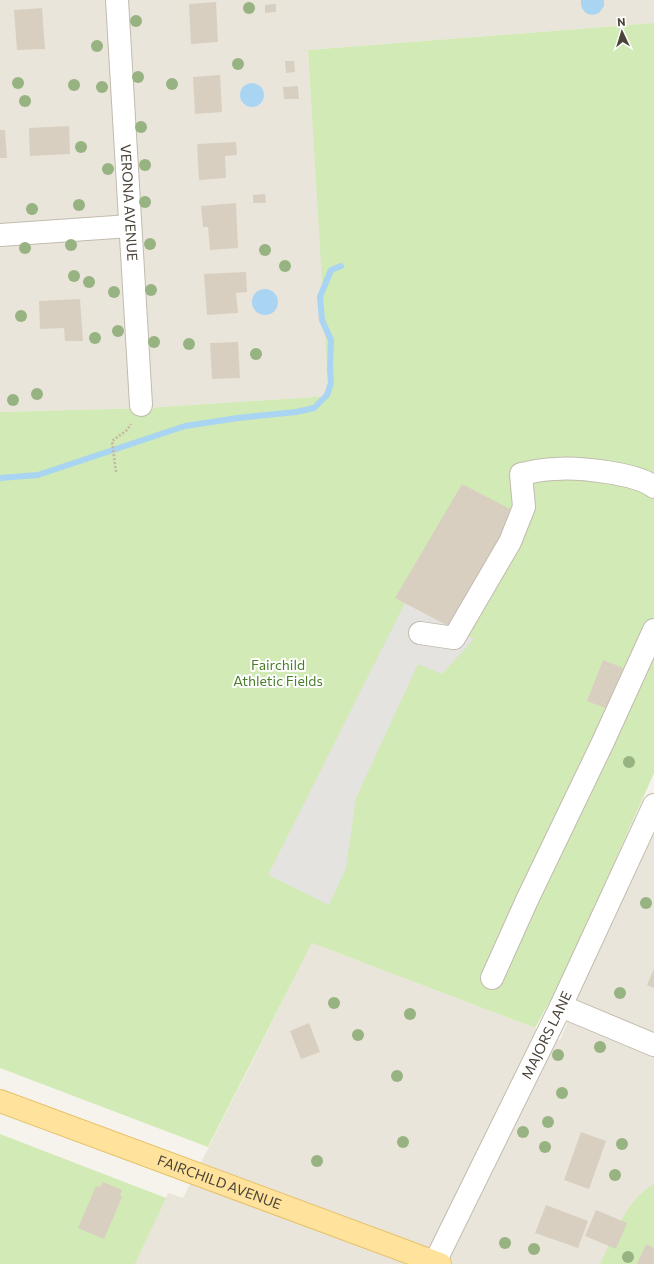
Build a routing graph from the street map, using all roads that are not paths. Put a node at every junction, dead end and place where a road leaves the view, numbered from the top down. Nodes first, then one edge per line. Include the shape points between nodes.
1 (117, 0) edge
2 (130, 226) junction
3 (0, 235) edge
4 (141, 405) dead end
5 (654, 488) edge
6 (654, 630) edge
7 (420, 633) dead end
8 (652, 813) edge
9 (492, 978) dead end
10 (562, 1006) junction
11 (654, 1045) edge
12 (0, 1100) edge
13 (436, 1263) edge

1 - 2 street, VERONA AVENUE
2 - 3 street
2 - 4 street, VERONA AVENUE
5 - 7 street via 648,483 620,475 583,469 554,469 521,474 524,507 510,542 454,638
6 - 9 street
8 - 10 street, MAJORS LANE
10 - 11 street
10 - 13 street, MAJORS LANE
12 - 13 main road, FAIRCHILD AVENUE

